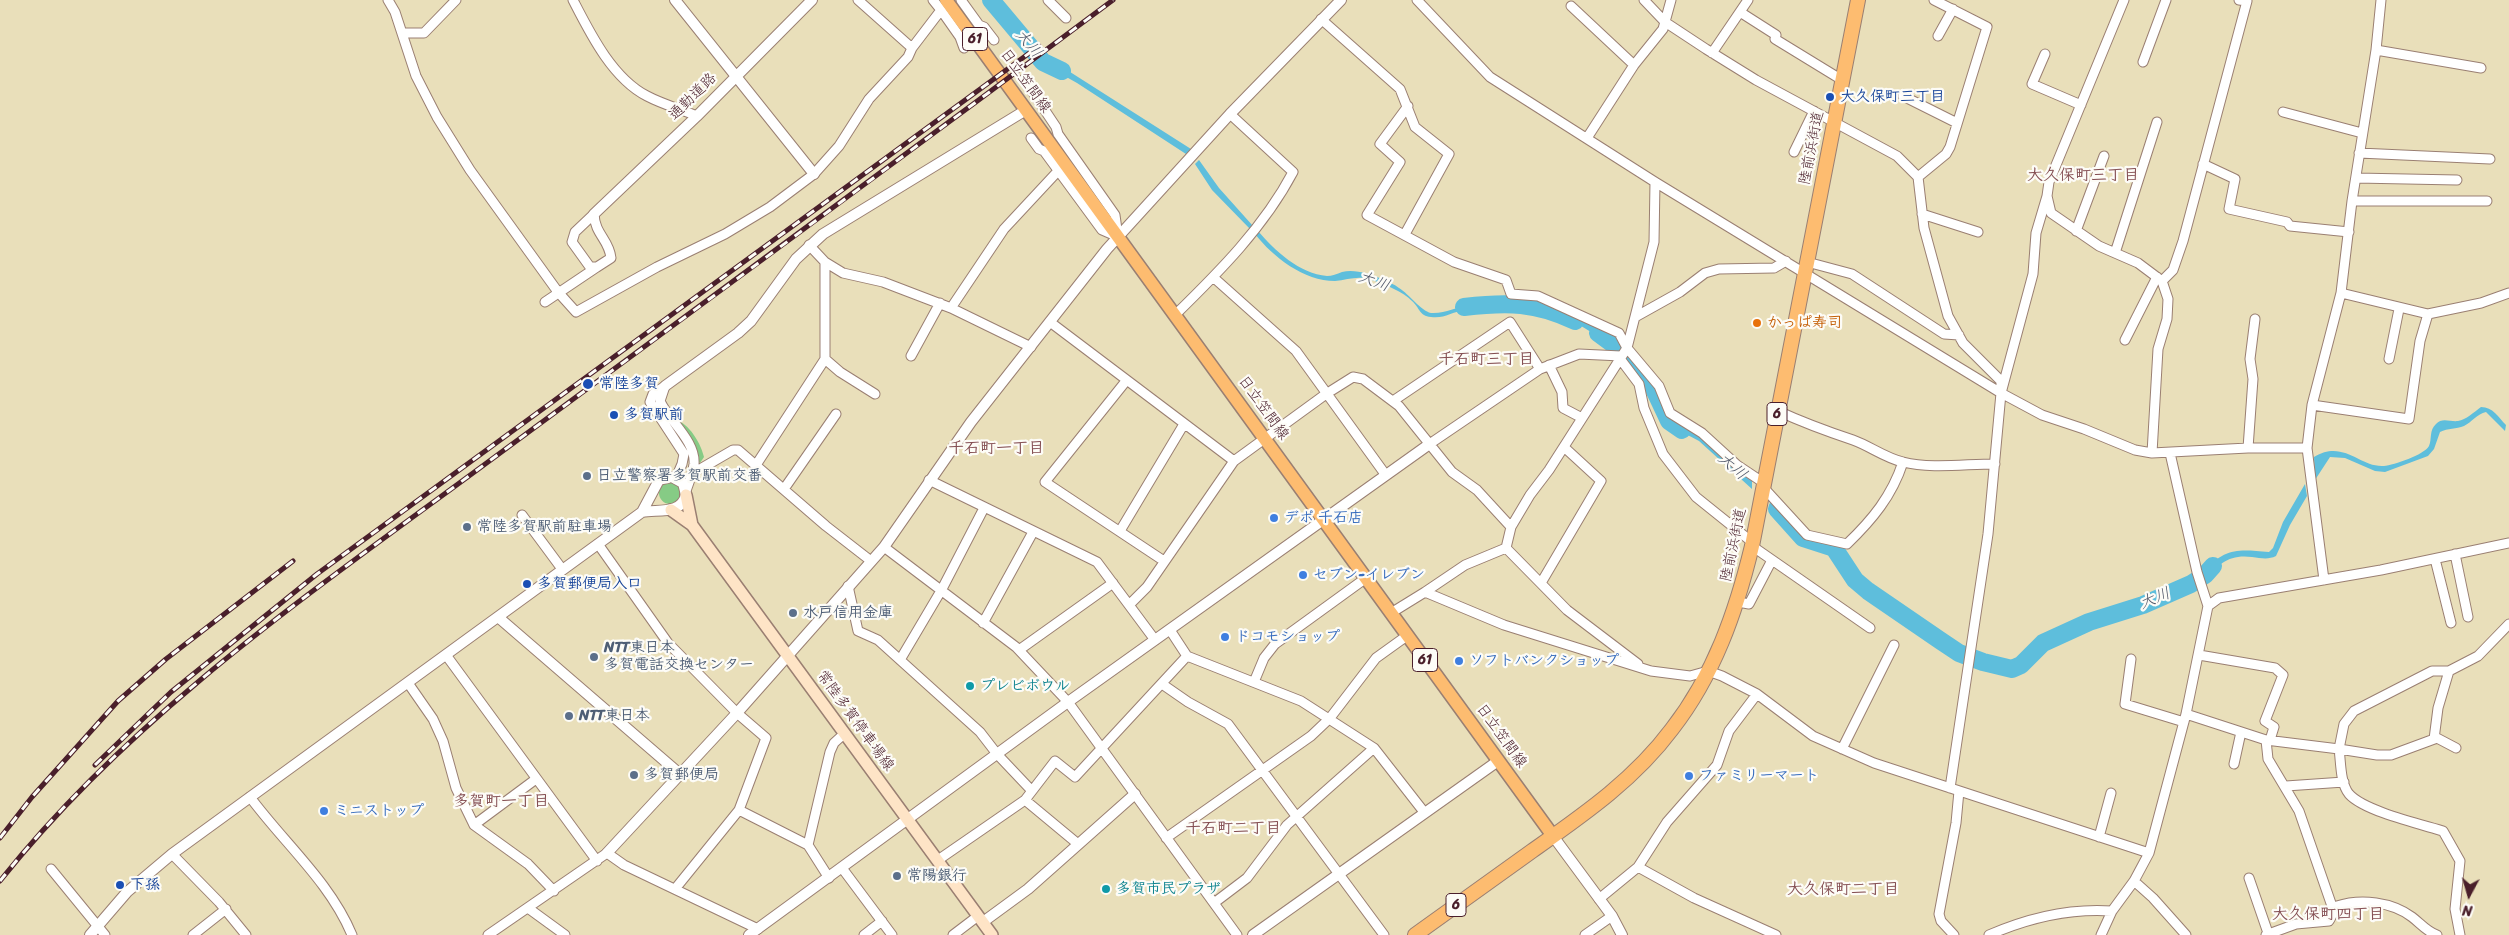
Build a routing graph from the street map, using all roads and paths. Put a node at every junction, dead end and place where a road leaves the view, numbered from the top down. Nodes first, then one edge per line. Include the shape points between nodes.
1 (388, 0) edge
2 (456, 0) edge
3 (573, 0) edge
4 (675, 0) edge
5 (812, 0) edge
6 (858, 0) edge
7 (933, 0) edge
8 (961, 0) edge
9 (1048, 0) edge
10 (1341, 0) edge
11 (1417, 0) edge
12 (1644, 0) edge
13 (1671, 0) edge
14 (1748, 0) edge
15 (1858, 0) edge
16 (1934, 0) edge
17 (2124, 0) edge
18 (2166, 0) edge
19 (2239, 0) edge
20 (2381, 0) edge
21 (944, 5) edge
22 (1571, 6) dead end
23 (1952, 9) junction
24 (1740, 12) junction
25 (1066, 18) dead end
26 (1321, 20) junction
27 (1665, 22) junction
28 (403, 33) junction
29 (1938, 36) dead end
30 (994, 40) dead end
31 (912, 48) junction
32 (964, 48) dead end
33 (2376, 50) junction
34 (1712, 53) junction
35 (2045, 54) dead end
36 (2143, 62) dead end
37 (1634, 65) junction
38 (2481, 68) dead end
39 (735, 76) junction
40 (1024, 79) dead end
41 (1842, 80) junction
42 (1903, 96) dead end
43 (2081, 105) junction
44 (1408, 106) junction
45 (1026, 110) junction
46 (1814, 111) junction
47 (2283, 112) dead end
48 (1230, 114) junction
49 (697, 116) junction
50 (1834, 122) junction
51 (2157, 122) dead end
52 (1957, 123) junction
53 (2362, 133) junction
54 (1031, 138) dead end
55 (1587, 138) junction
56 (1794, 152) dead end
57 (2359, 153) junction
58 (2104, 156) dead end
59 (2490, 159) dead end
60 (2203, 164) junction
61 (1058, 171) junction
62 (814, 174) junction
63 (1918, 177) junction
64 (2356, 178) junction
65 (2457, 180) dead end
66 (1655, 182) junction
67 (2046, 196) junction
68 (2352, 201) junction
69 (2487, 201) dead end
70 (594, 214) junction
71 (1922, 214) junction
72 (2076, 231) junction
73 (1978, 232) dead end
74 (2349, 232) junction
75 (1405, 234) junction
76 (1118, 237) junction
77 (810, 245) junction
78 (2115, 253) junction
79 (1786, 261) junction
80 (825, 262) junction
81 (597, 266) junction
82 (1805, 268) junction
83 (1213, 277) junction
84 (2159, 279) junction
85 (558, 292) junction
86 (2341, 293) junction
87 (2509, 293) edge
88 (545, 302) dead end
89 (940, 303) junction
90 (951, 308) junction
91 (2399, 309) junction
92 (2428, 314) junction
93 (1175, 315) junction
94 (1637, 316) junction
95 (2255, 319) dead end
96 (1050, 322) junction
97 (1959, 335) junction
98 (2125, 340) dead end
99 (1031, 347) junction
100 (1628, 348) junction
101 (911, 356) dead end
102 (1621, 358) junction
103 (824, 359) junction
104 (2389, 360) dead end
105 (1548, 365) junction
106 (1540, 369) junction
107 (1126, 381) junction
108 (665, 386) junction
109 (2001, 393) junction
110 (874, 394) dead end
111 (1326, 394) junction
112 (1393, 401) junction
113 (2312, 405) junction
114 (1778, 411) junction
115 (836, 414) dead end
116 (1582, 418) junction
117 (1184, 424) junction
118 (1266, 439) junction
119 (1431, 443) junction
120 (1564, 447) junction
121 (2248, 448) junction
122 (2307, 448) junction
123 (2152, 453) junction
124 (2170, 453) junction
125 (1234, 461) junction
126 (1903, 462) junction
127 (1995, 464) junction
128 (756, 465) junction
129 (693, 471) junction
130 (1385, 474) junction
131 (676, 478) junction
132 (929, 480) junction
133 (1763, 485) junction
134 (784, 489) junction
135 (653, 490) junction
136 (686, 493) junction
137 (984, 508) junction
138 (669, 510) junction
139 (642, 512) junction
140 (522, 516) dead end
141 (1323, 519) junction
142 (692, 525) junction
143 (1511, 527) junction
144 (1120, 531) junction
145 (1033, 532) junction
146 (2509, 543) edge
147 (598, 544) junction
148 (1752, 544) junction
149 (884, 547) junction
150 (1506, 548) junction
151 (2455, 554) junction
152 (2435, 559) junction
153 (1772, 560) junction
154 (871, 561) junction
155 (1164, 561) junction
156 (562, 569) junction
157 (1366, 578) junction
158 (2324, 580) junction
159 (1113, 583) junction
160 (1541, 583) junction
161 (848, 586) junction
162 (942, 589) junction
163 (1425, 592) junction
164 (1738, 602) junction
165 (1130, 604) junction
166 (2208, 606) junction
167 (1391, 613) junction
168 (2468, 616) dead end
169 (498, 617) junction
170 (983, 623) junction
171 (2450, 623) dead end
172 (2509, 624) edge
173 (1870, 628) dead end
174 (1170, 630) junction
175 (1408, 635) junction
176 (1155, 640) junction
177 (1894, 645) dead end
178 (1019, 650) junction
179 (446, 655) junction
180 (789, 655) junction
181 (2199, 655) junction
182 (1187, 656) junction
183 (2131, 659) dead end
184 (900, 660) junction
185 (1643, 668) junction
186 (2449, 671) junction
187 (1708, 672) junction
188 (1254, 682) junction
189 (408, 683) junction
190 (1162, 684) junction
191 (1757, 694) junction
192 (1068, 702) junction
193 (737, 713) junction
194 (1330, 718) junction
195 (2185, 718) junction
196 (2241, 732) junction
197 (845, 733) junction
198 (2434, 739) junction
199 (2268, 740) junction
200 (1102, 748) junction
201 (1374, 748) junction
202 (2456, 748) dead end
203 (1842, 749) junction
204 (2339, 749) junction
205 (997, 754) junction
206 (1498, 761) junction
207 (2234, 764) dead end
208 (1262, 770) junction
209 (681, 775) junction
210 (536, 779) junction
211 (2344, 782) junction
212 (2286, 786) junction
213 (1955, 790) junction
214 (1032, 791) junction
215 (2111, 793) dead end
216 (1135, 794) junction
217 (250, 797) junction
218 (1026, 800) junction
219 (739, 810) junction
220 (1424, 812) junction
221 (1297, 817) junction
222 (908, 820) junction
223 (474, 825) junction
224 (1553, 836) junction
225 (2099, 837) junction
226 (1166, 838) junction
227 (1078, 844) junction
228 (808, 845) junction
229 (2149, 852) junction
230 (607, 853) junction
231 (172, 854) junction
232 (938, 860) junction
233 (597, 861) junction
234 (1638, 867) junction
235 (842, 868) junction
236 (51, 869) dead end
237 (1339, 873) junction
238 (829, 878) junction
239 (2249, 878) dead end
240 (2134, 881) junction
241 (675, 889) junction
242 (554, 892) junction
243 (1599, 899) junction
244 (1214, 903) junction
245 (528, 908) junction
246 (226, 910) junction
247 (2112, 911) junction
248 (2334, 912) junction
249 (1612, 916) junction
250 (981, 919) junction
251 (882, 921) junction
252 (98, 925) junction
253 (754, 932) edge
254 (2267, 934) edge
255 (90, 935) edge
256 (106, 935) edge
257 (192, 935) edge
258 (246, 935) edge
259 (352, 935) edge
260 (488, 935) edge
261 (565, 935) edge
262 (864, 935) edge
263 (892, 935) edge
264 (953, 935) edge
265 (992, 935) edge
266 (1237, 935) edge
267 (1253, 935) edge
268 (1384, 935) edge
269 (1415, 935) edge
270 (1585, 935) edge
271 (1622, 935) edge
272 (1776, 935) edge
273 (1954, 935) edge
274 (1989, 935) edge
275 (2101, 935) edge
276 (2186, 935) edge
277 (2437, 935) edge
278 (2460, 935) edge

1 - 28 street
2 - 28 street via 424,33
3 - 49 street via 597,42 632,86 647,96
4 - 39 street
5 - 39 street, 通勤道路
6 - 31 street
7 - 21 street
8 - 30 street
9 - 25 street
10 - 26 street
11 - 55 street via 1490,77
12 - 27 street
13 - 27 street
14 - 24 street
15 - 41 highway, 陸前浜街道 / 6
16 - 23 street
17 - 43 street
18 - 36 street
19 - 60 street via 2247,1
20 - 33 street
21 - 31 street
21 - 32 street
21 - 45 main road, 日立笠間線 / 61
22 - 37 street
23 - 29 street
23 - 52 street via 1987,27
24 - 34 street
24 - 41 street via 1776,35 1775,39
26 - 44 street via 1400,89
26 - 48 street
27 - 34 street
27 - 37 street
28 - 85 street via 416,76 437,117 470,170
31 - 62 street via 908,57 869,99 839,146
33 - 38 street
33 - 53 street
34 - 46 street
35 - 43 street via 2032,84
37 - 55 street
39 - 49 street, 通勤道路
39 - 62 street
40 - 76 street via 1115,215
41 - 50 highway, 陸前浜街道 / 6
42 - 52 street
43 - 67 street
44 - 75 street via 1415,127 1449,154
44 - 75 street via 1380,144 1400,162 1367,214
45 - 76 main road, 日立笠間線 / 61
45 - 77 street via 839,223
46 - 50 street
46 - 56 street
47 - 53 street
48 - 76 street
48 - 83 street via 1293,172 1278,201
49 - 70 street, 通勤道路
50 - 63 street via 1897,156
50 - 82 highway, 陸前浜街道 / 6
51 - 78 street
52 - 63 street via 1946,154
53 - 57 street
54 - 61 street
55 - 66 street
57 - 59 street
57 - 64 street
58 - 72 street
60 - 74 street via 2236,179 2229,209 2287,222 2290,226
60 - 84 street via 2184,241 2173,270
61 - 76 street via 1102,230
61 - 90 street via 1004,229
62 - 85 street via 770,207 725,234 656,267 576,312
63 - 71 street
64 - 65 street
64 - 68 street
66 - 79 street
66 - 94 street via 1654,242
67 - 72 street via 2051,213
67 - 109 street via 2036,233 2033,274
68 - 69 street
68 - 74 street
70 - 81 street via 594,226 610,250 611,258
70 - 81 street via 575,232 572,242 590,267
71 - 73 street
71 - 97 street via 1948,316
72 - 78 street
74 - 86 street
75 - 100 street via 1454,262 1506,280 1511,294 1538,296 1618,333
76 - 93 main road, 日立笠間線 / 61
76 - 96 street
77 - 80 street
77 - 108 street via 751,321
78 - 84 street via 2138,263
79 - 82 street
79 - 94 street via 1768,269 1719,269 1705,273 1680,292
80 - 89 street via 843,273 883,282
80 - 103 street
81 - 85 street
82 - 97 street via 1852,274 1944,334
82 - 109 street
82 - 114 highway, 陸前浜街道 / 6
83 - 93 street
83 - 111 street via 1296,351
84 - 98 street
84 - 123 street via 2168,299 2167,319 2158,350
85 - 88 street
86 - 91 street
86 - 113 street
87 - 92 street via 2482,303
89 - 90 street
89 - 101 street
90 - 99 street
91 - 92 street
91 - 104 street
92 - 113 street via 2420,341 2408,419
93 - 118 main road, 日立笠間線 / 61
94 - 100 street
95 - 121 street via 2250,359 2253,379
96 - 99 street
96 - 107 street
97 - 109 street via 2001,381
99 - 132 street via 970,422
100 - 102 street
100 - 133 street via 1659,386 1670,413 1702,433
102 - 105 street via 1579,354
102 - 116 street
102 - 148 street via 1639,384 1644,408 1663,454 1696,497
103 - 110 street
103 - 128 street
105 - 106 street
105 - 116 street via 1562,392 1563,408
106 - 112 street via 1510,322
106 - 119 street
107 - 117 street
107 - 144 street via 1045,482
108 - 129 street via 660,401 689,445 694,456
108 - 131 street via 653,394 650,402 684,454
109 - 123 street via 2042,415 2135,450
109 - 127 street
111 - 112 street via 1353,377 1363,379
111 - 118 street
111 - 130 street
112 - 119 street
113 - 122 street
114 - 126 street
114 - 133 highway, 陸前浜街道 / 6
115 - 134 street
116 - 120 street
117 - 125 street
117 - 144 street
118 - 125 street
118 - 141 main road, 日立笠間線 / 61
119 - 130 street
119 - 143 street via 1452,472 1477,490
120 - 143 street
120 - 160 street via 1601,481
121 - 122 street
121 - 124 street
122 - 158 street
123 - 124 street
124 - 166 street
125 - 155 street
126 - 127 street via 1949,466
126 - 133 street via 1889,496 1871,521 1847,544 1807,535
127 - 213 street
128 - 129 street via 738,450 733,450
128 - 134 street
129 - 136 street
130 - 141 street
131 - 135 street via 659,480
131 - 136 street via 683,483
132 - 137 street
132 - 149 street
133 - 148 highway, 陸前浜街道 / 6
134 - 154 street
135 - 138 street via 656,502
135 - 139 street
136 - 138 street via 681,505
136 - 142 main road
137 - 145 street
137 - 162 street
138 - 139 street
138 - 142 main road
139 - 147 street
140 - 156 street
141 - 157 main road, 日立笠間線 / 61
141 - 174 street
142 - 180 main road, 常陸多賀停車場線
143 - 150 street
144 - 155 street
145 - 159 street via 1097,562
145 - 170 street
146 - 151 street
147 - 156 street
147 - 193 street via 668,643
148 - 153 street
148 - 164 highway, 陸前浜街道 / 6
149 - 154 street
149 - 162 street
150 - 160 street
150 - 163 street via 1465,565
151 - 152 street
151 - 168 street
152 - 158 street
152 - 171 street
153 - 164 street via 1749,604
153 - 173 street
154 - 161 street
155 - 165 street via 1148,587
156 - 169 street
157 - 167 main road, 日立笠間線 / 61
157 - 188 street via 1275,644 1264,658
158 - 166 street via 2219,598
159 - 165 street
159 - 178 street
160 - 185 street via 1567,610
161 - 180 street
161 - 184 street via 858,631 878,640
162 - 170 street
162 - 184 street
163 - 167 street
163 - 185 street via 1504,625
164 - 187 highway, 陸前浜街道 / 6
165 - 176 street
166 - 181 street
167 - 175 main road, 日立笠間線 / 61
169 - 179 street
169 - 209 street
170 - 178 street
172 - 186 street via 2478,656
174 - 176 street
174 - 182 street
175 - 194 street via 1376,658
175 - 206 main road, 日立笠間線 / 61
176 - 192 street
177 - 203 street
178 - 192 street
179 - 189 street
179 - 210 street
180 - 193 street
180 - 197 main road, 常陸多賀停車場線
181 - 195 street
181 - 199 street via 2275,668 2281,672 2283,675 2265,721 2274,727
182 - 188 street
182 - 190 street
183 - 195 street via 2125,704
184 - 205 street via 980,732
185 - 187 street via 1690,676
186 - 198 street via 2438,708
186 - 204 street via 2432,671 2354,711 2344,724
187 - 191 street
187 - 224 highway, 陸前浜街道 / 6 via 1677,722 1651,755 1596,806
188 - 194 street via 1301,701
189 - 217 street
189 - 223 street via 433,719 443,741 456,788
190 - 200 street
190 - 208 street via 1228,724
191 - 203 street via 1813,736
191 - 234 street via 1729,731 1717,765 1667,822
192 - 200 street
192 - 205 street
193 - 209 street
193 - 219 street via 766,738
194 - 201 street
194 - 208 street via 1311,736
195 - 196 street
195 - 229 street
196 - 199 street
196 - 207 street
197 - 222 main road, 常陸多賀停車場線
197 - 228 street via 830,752
198 - 202 street
198 - 204 street via 2390,755
199 - 204 street
199 - 212 street via 2268,759
200 - 214 street via 1075,777 1055,761
200 - 216 street
201 - 220 street
201 - 221 street
203 - 213 street
204 - 211 street
205 - 214 street
205 - 222 street
206 - 220 street
206 - 224 main road, 日立笠間線 / 61
208 - 221 street
208 - 226 street
209 - 230 street
210 - 223 street
210 - 233 street
211 - 212 street
211 - 278 street via 2349,794 2364,805 2443,831 2460,861 2455,909
212 - 248 street via 2308,835
213 - 225 street
213 - 273 street via 1939,914
214 - 218 street
215 - 225 street
216 - 226 street
216 - 227 street
217 - 231 street
217 - 259 street via 332,895
218 - 227 street
218 - 232 street
219 - 228 street
219 - 241 street
220 - 237 street
221 - 237 street
221 - 244 street via 1278,834 1247,878
222 - 232 main road, 常陸多賀停車場線
222 - 235 street
223 - 242 street via 528,864
224 - 243 street
224 - 269 highway, 陸前浜街道 / 6
225 - 229 street
226 - 244 street
227 - 250 street via 1028,889
228 - 238 street
229 - 240 street
230 - 233 street
230 - 241 street via 624,865
231 - 246 street
231 - 252 street via 127,892
232 - 250 main road, 常陸多賀停車場線
233 - 242 street
234 - 243 street
234 - 272 street via 1694,898
235 - 238 street
235 - 251 street
236 - 252 street
237 - 267 street
237 - 268 street
238 - 253 street
239 - 254 street
240 - 247 street
240 - 276 street
241 - 253 street
242 - 245 street
243 - 249 street
244 - 266 street
245 - 260 street
245 - 261 street
246 - 257 street
246 - 258 street
247 - 274 street via 2060,912
247 - 275 street
248 - 254 street via 2329,921 2296,924
248 - 277 street via 2337,906 2350,902 2396,907
249 - 270 street
249 - 271 street
250 - 264 street
250 - 265 main road, 常陸多賀停車場線
251 - 262 street
251 - 263 street
252 - 255 street
252 - 256 street

